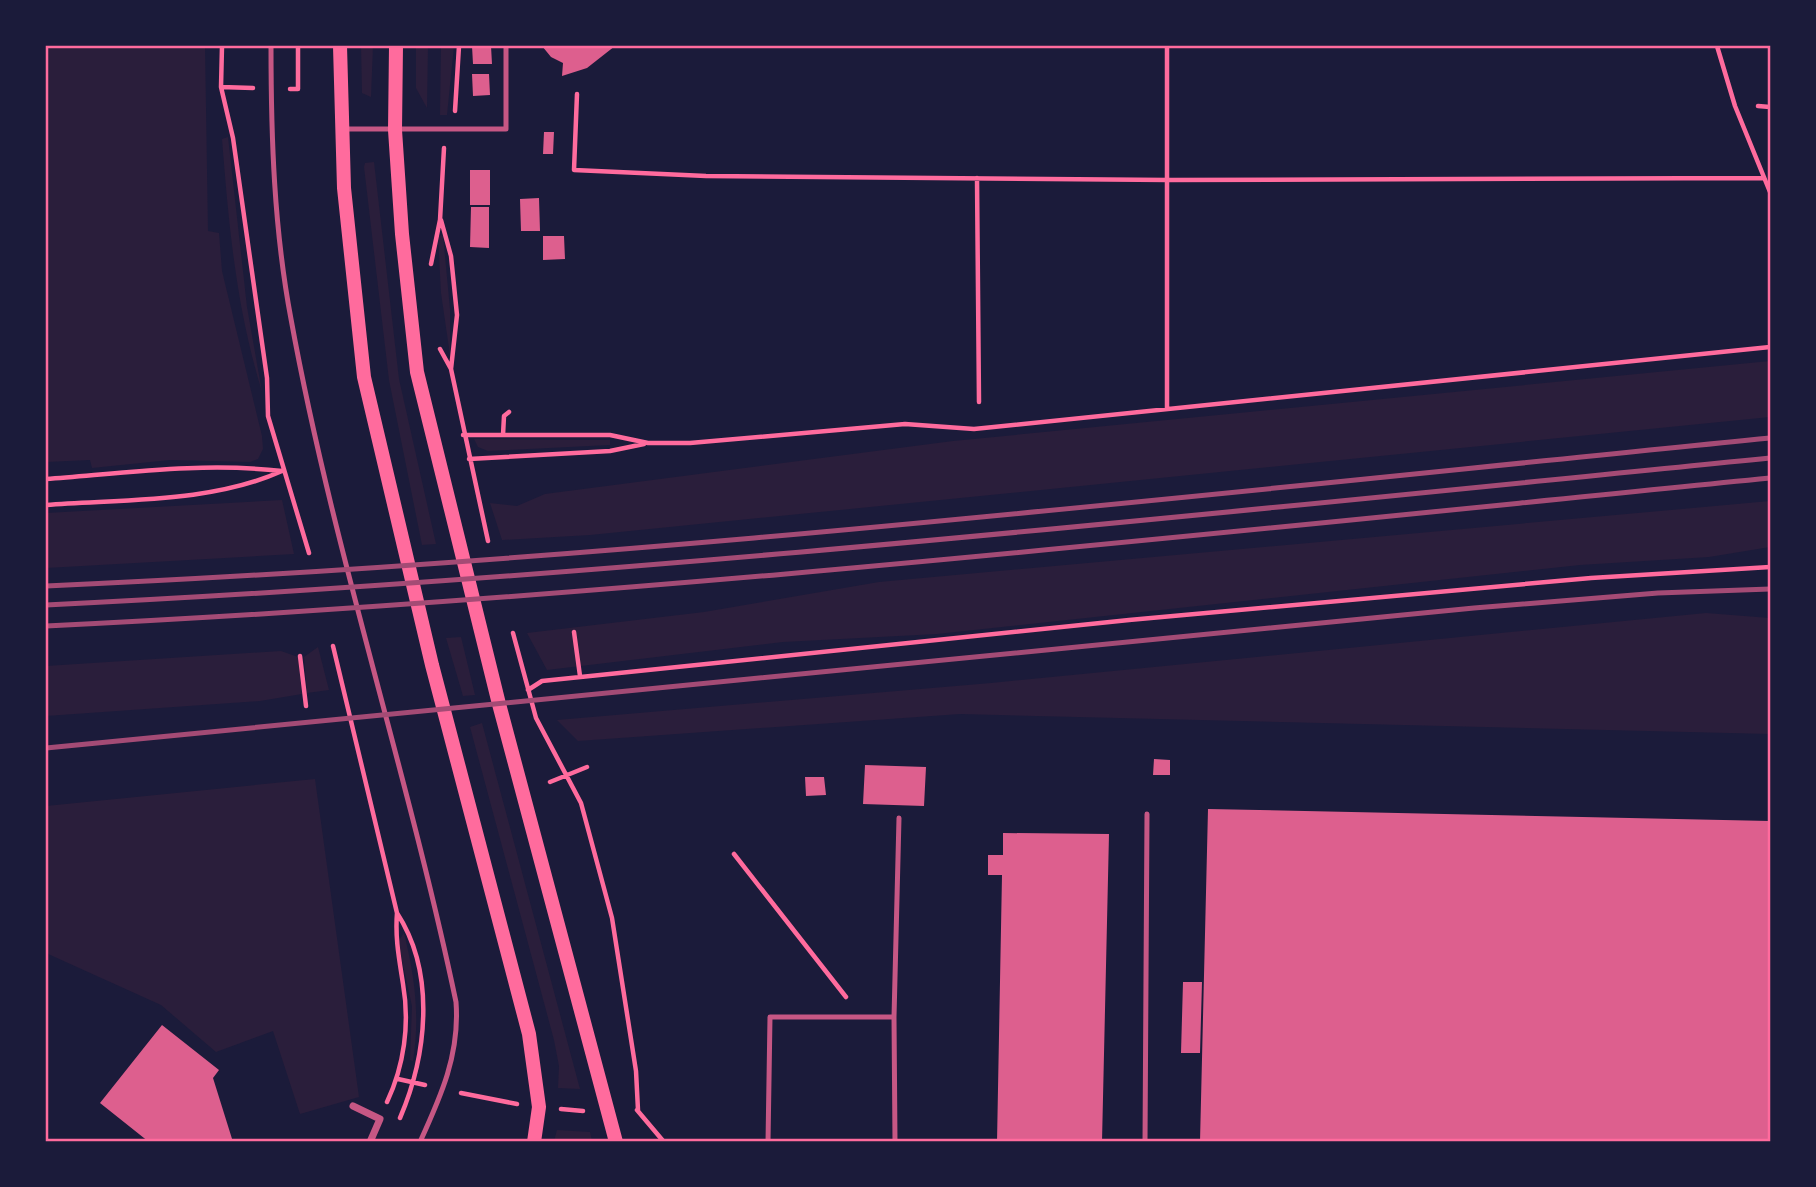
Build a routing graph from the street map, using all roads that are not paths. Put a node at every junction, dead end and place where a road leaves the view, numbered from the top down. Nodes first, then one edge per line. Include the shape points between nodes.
1 (271, 46) edge
2 (340, 46) edge
3 (396, 46) edge
4 (506, 46) edge
5 (342, 129) junction
6 (395, 130) junction
7 (1147, 814) dead end
8 (899, 818) dead end
9 (894, 1017) junction
10 (353, 1106) dead end
11 (370, 1142) edge
12 (421, 1142) edge
13 (534, 1142) edge
14 (616, 1142) edge
15 (768, 1142) edge
16 (895, 1142) edge
17 (1145, 1142) edge

1 - 12 lane via 272,157 290,317 316,440 456,1002 456,1047
2 - 5 main road
3 - 6 main road
4 - 6 lane via 506,129
5 - 6 lane
5 - 13 main road via 351,279 364,377 383,469 529,1034 539,1107
6 - 14 main road via 418,372 488,662
7 - 17 lane
8 - 9 lane
9 - 15 lane via 771,1017
9 - 16 lane
10 - 11 street via 380,1119

